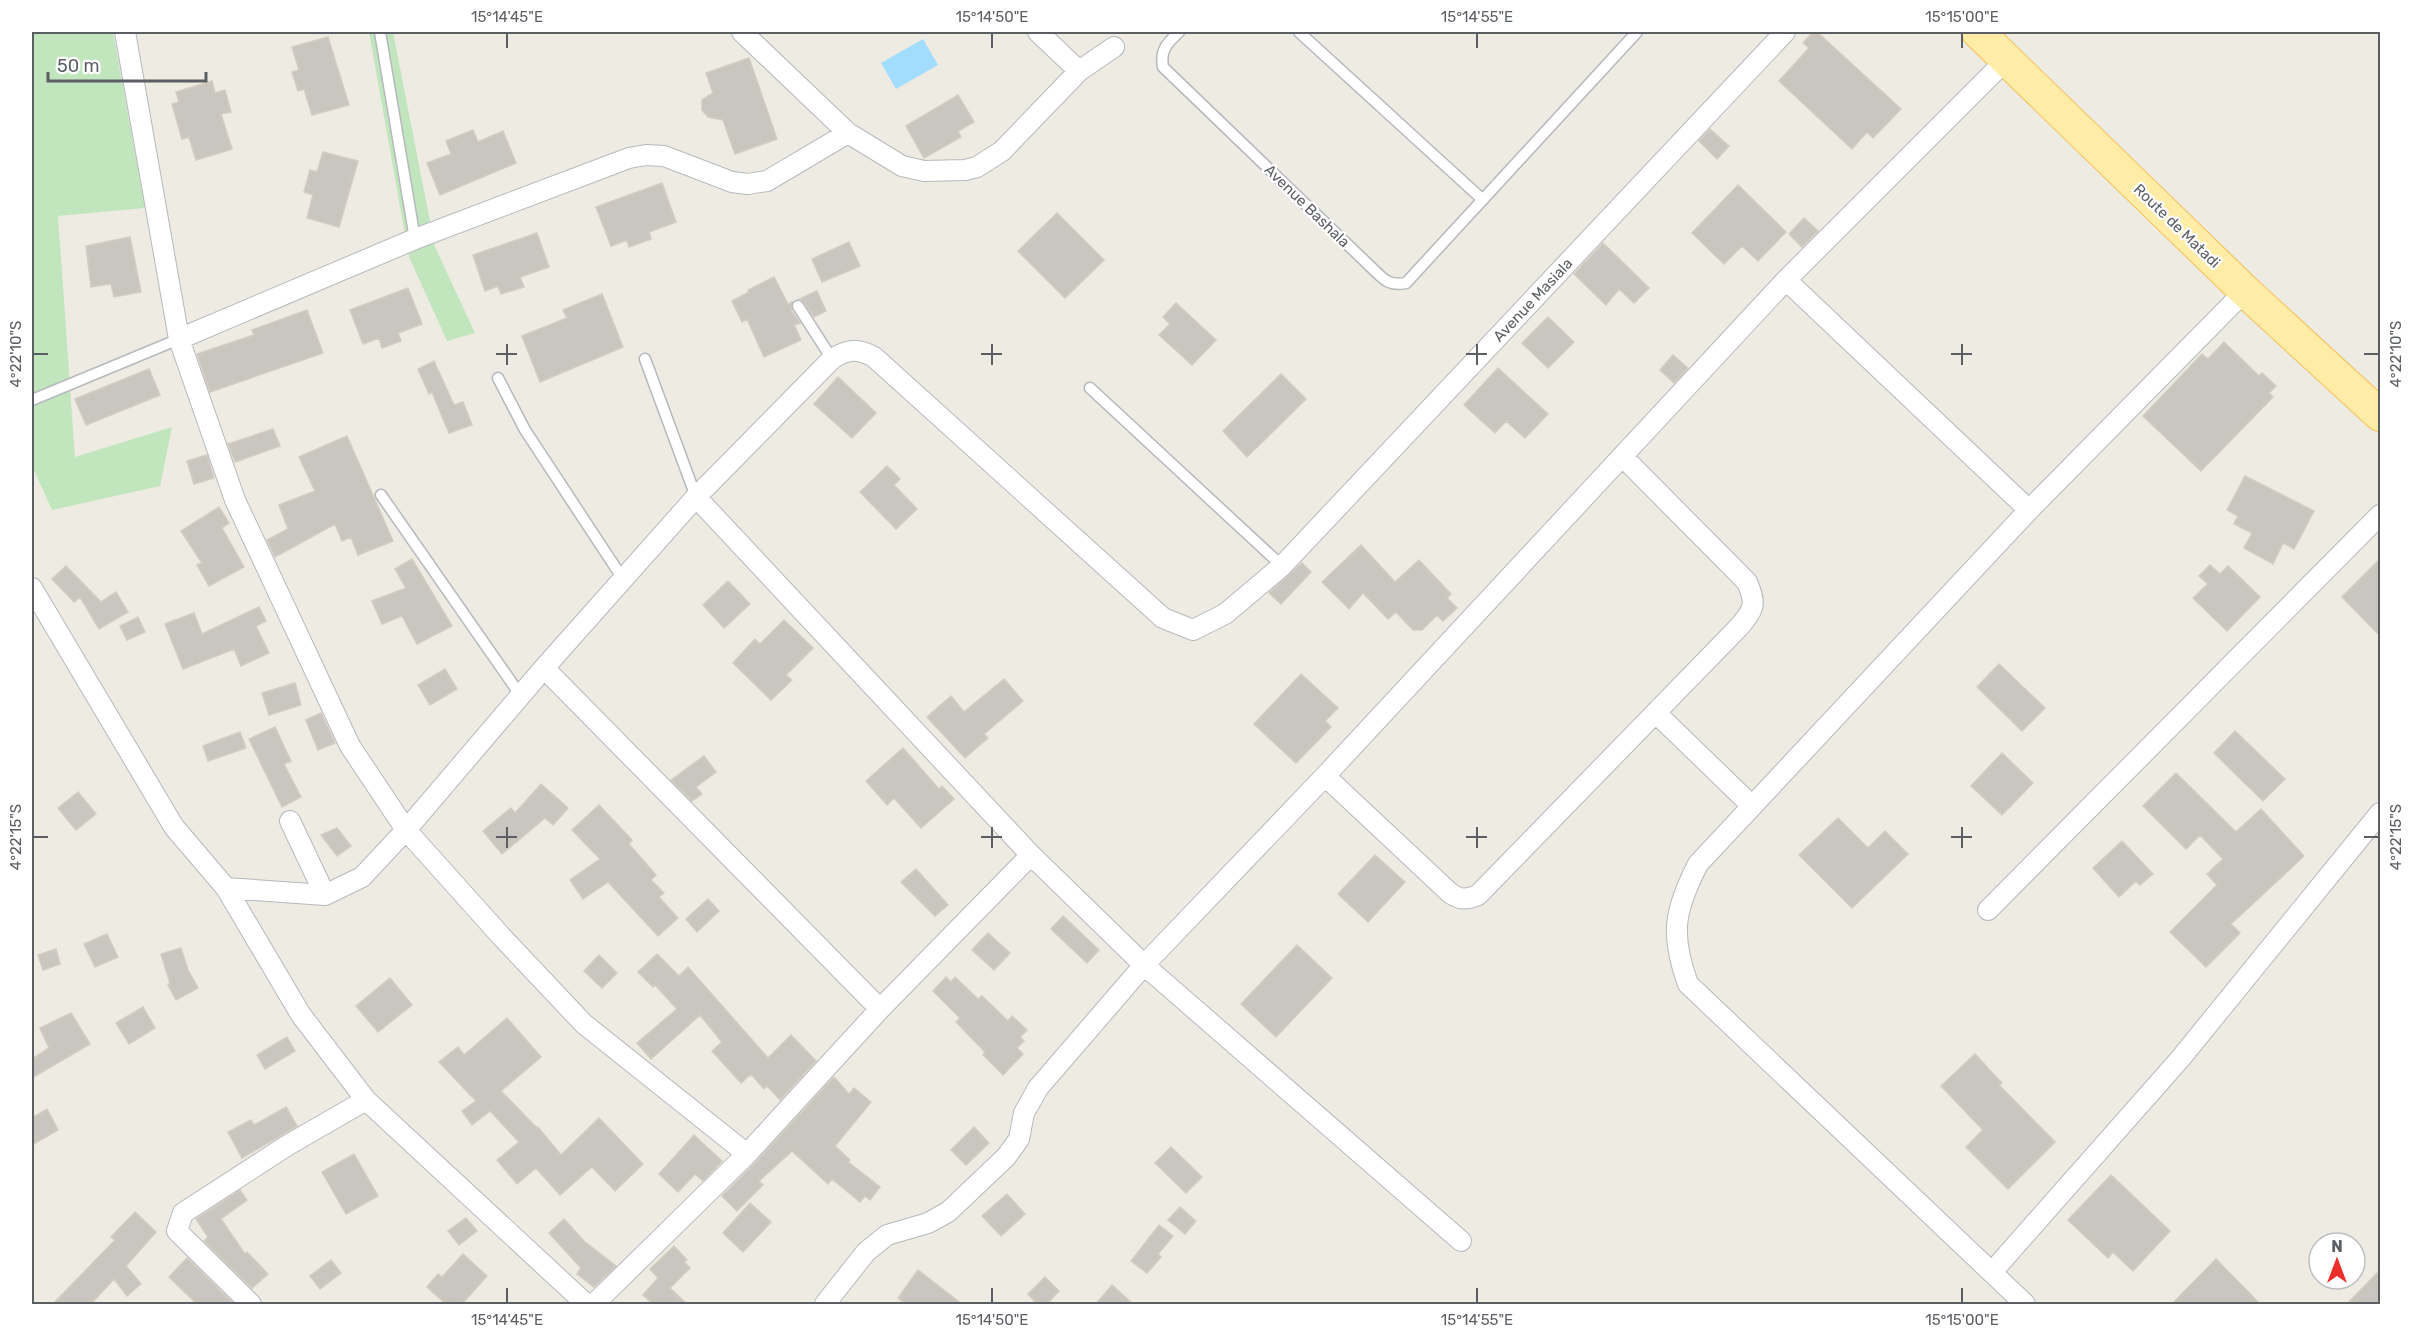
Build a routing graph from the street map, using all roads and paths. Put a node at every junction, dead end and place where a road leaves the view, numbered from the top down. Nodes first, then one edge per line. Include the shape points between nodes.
1 (125, 32) edge
2 (380, 32) edge
3 (742, 32) edge
4 (1038, 32) edge
5 (1179, 32) edge
6 (1299, 32) edge
7 (1637, 32) edge
8 (1785, 32) edge
9 (1978, 32) edge
10 (1114, 47) dead end
11 (2006, 60) junction
12 (1079, 71) junction
13 (848, 133) junction
14 (1484, 200) junction
15 (415, 239) junction
16 (1786, 280) junction
17 (2245, 291) junction
18 (798, 306) dead end
19 (179, 339) junction
20 (645, 359) dead end
21 (831, 359) junction
22 (498, 378) dead end
23 (1090, 388) dead end
24 (32, 400) edge
25 (2380, 415) edge
26 (1622, 456) junction
27 (381, 495) dead end
28 (696, 497) junction
29 (2029, 510) junction
30 (2380, 515) edge
31 (1282, 566) junction
32 (623, 579) junction
33 (32, 588) edge
34 (544, 668) junction
35 (521, 696) junction
36 (1656, 714) junction
37 (1325, 776) junction
38 (1752, 806) junction
39 (2380, 813) edge
40 (290, 821) dead end
41 (406, 830) junction
42 (1031, 855) junction
43 (226, 888) junction
44 (325, 895) junction
45 (1988, 910) dead end
46 (1144, 965) junction
47 (880, 1009) junction
48 (366, 1100) junction
49 (747, 1154) junction
50 (1461, 1241) dead end
51 (1992, 1272) junction
52 (251, 1305) edge
53 (586, 1305) edge
54 (594, 1305) edge
55 (825, 1305) edge
56 (2025, 1305) edge

1 - 19 street
2 - 15 lane
3 - 13 street
4 - 12 street
5 - 14 lane, Avenue Bashala via 1164,46 1163,67 1385,281 1395,285 1406,283
6 - 14 lane
7 - 14 lane, Avenue Bashala
8 - 31 street, Avenue Masiala
9 - 11 main road, Route de Matadi
10 - 12 street
11 - 16 street
11 - 17 main road, Route de Matadi
12 - 13 street via 1002,151 977,167 924,171 902,166
13 - 15 street via 767,180 748,184 732,182 664,156 629,158
15 - 19 street
16 - 26 street
16 - 29 street
17 - 25 main road, Route de Matadi
17 - 29 street
18 - 21 lane
19 - 24 lane
19 - 41 street via 240,510 350,746
20 - 28 lane
21 - 28 street
21 - 31 street, Avenue Masiala via 847,350 862,350 874,357 1163,618 1193,630 1225,614
22 - 32 lane via 525,430
23 - 31 lane
26 - 36 street via 1748,582 1753,597 1752,611
26 - 37 street
27 - 35 lane
28 - 32 street
28 - 42 street
29 - 38 street
30 - 45 street
32 - 34 street
33 - 43 street via 174,827
34 - 35 street
34 - 47 street
35 - 41 street
36 - 37 street via 1478,895 1468,899 1458,899 1450,893
36 - 38 street
37 - 46 street
38 - 51 street via 1698,864 1682,895 1676,931 1678,958 1688,984
39 - 51 street via 2180,1059
40 - 44 street
41 - 44 street via 362,877
41 - 49 street via 584,1024
42 - 46 street
42 - 47 street
43 - 44 street
43 - 48 street via 301,1015
46 - 50 street
46 - 55 street via 1038,1088 1024,1113 1019,1139 1006,1157 948,1212 928,1223 887,1235 866,1252
47 - 49 street
48 - 52 street via 183,1213 177,1232
48 - 53 street
49 - 54 street
51 - 56 street

